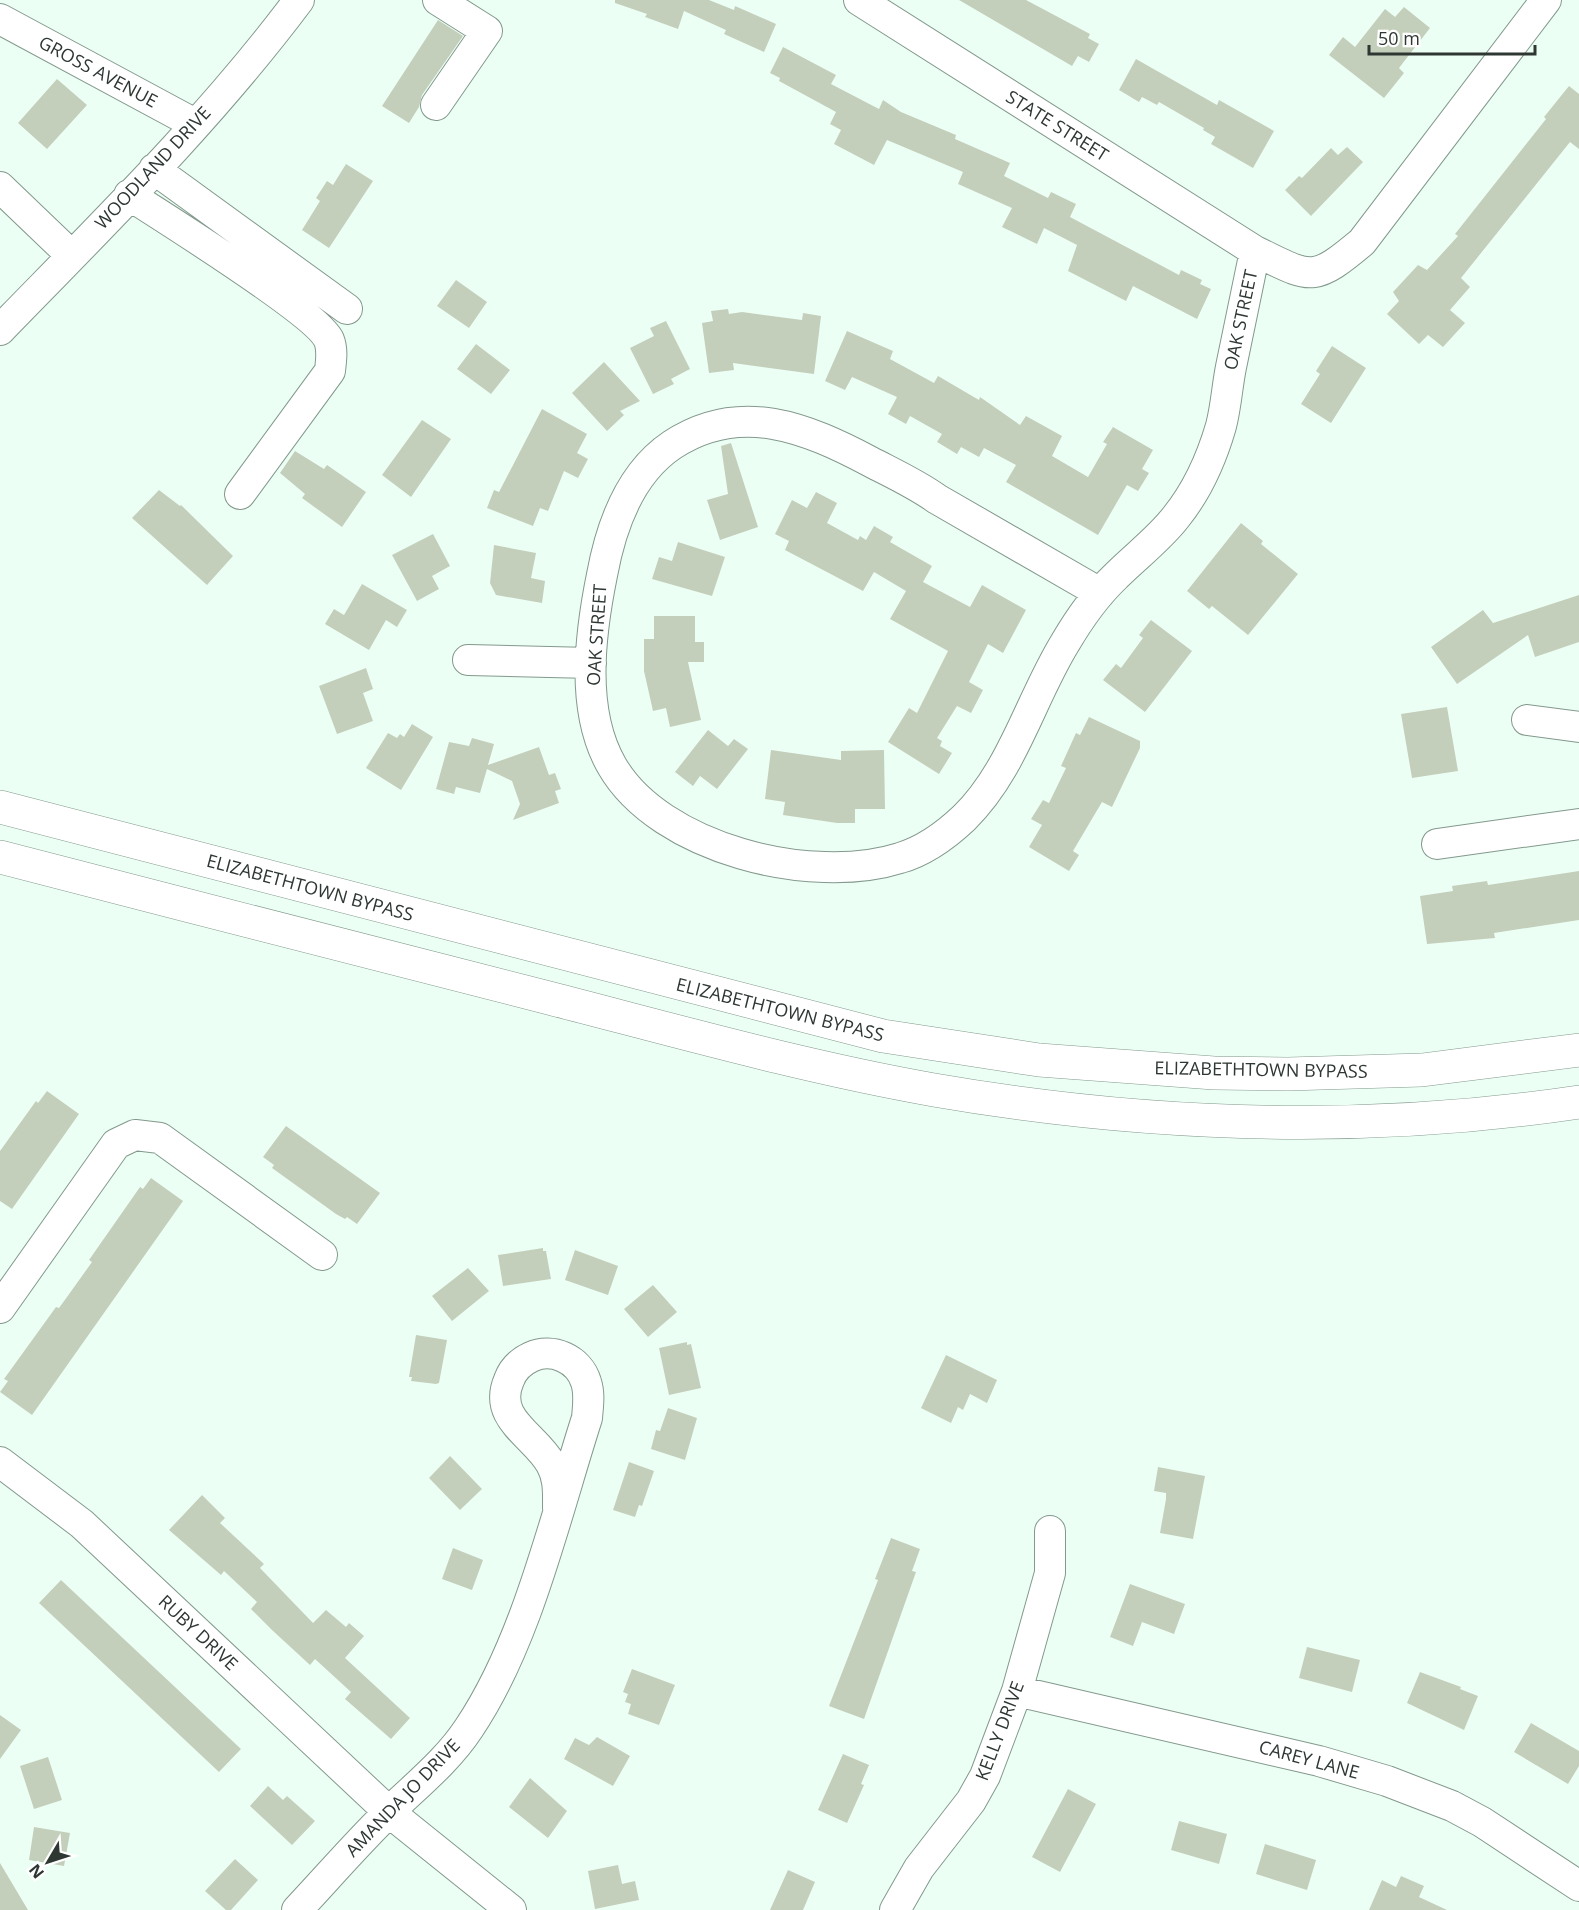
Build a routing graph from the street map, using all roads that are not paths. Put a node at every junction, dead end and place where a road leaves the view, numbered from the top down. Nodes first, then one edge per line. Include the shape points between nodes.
1 (298, 0) edge
2 (438, 0) edge
3 (859, 0) edge
4 (1546, 0) edge
5 (0, 19) edge
6 (436, 105) dead end
7 (195, 124) junction
8 (154, 169) junction
9 (0, 187) edge
10 (129, 195) junction
11 (1255, 251) junction
12 (72, 256) junction
13 (347, 309) dead end
14 (0, 330) edge
15 (240, 494) dead end
16 (1100, 593) junction
17 (468, 660) dead end
18 (591, 663) junction
19 (1527, 720) dead end
20 (1579, 727) edge
21 (0, 807) edge
22 (1579, 824) edge
23 (1437, 844) dead end
24 (0, 857) edge
25 (1579, 1050) edge
26 (1571, 1104) edge
27 (322, 1255) dead end
28 (0, 1308) edge
29 (0, 1462) edge
30 (558, 1509) junction
31 (1050, 1531) dead end
32 (1017, 1691) junction
33 (389, 1812) junction
34 (1579, 1886) edge
35 (297, 1910) edge
36 (511, 1910) edge
37 (895, 1910) edge

1 - 7 street, WOODLAND DRIVE via 265,46
2 - 6 street via 487,31
3 - 11 street, STATE STREET
4 - 11 street, OAK STREET via 1362,242 1335,264 1312,274 1302,274
5 - 7 street, GROSS AVENUE
7 - 8 street, WOODLAND DRIVE
8 - 10 street, WOODLAND DRIVE
8 - 13 street
9 - 12 street
10 - 12 street, WOODLAND DRIVE
10 - 15 street via 277,295 316,324 328,339 330,371
11 - 16 street, OAK STREET via 1221,426 1202,474 1177,516
12 - 14 street, WOODLAND DRIVE
16 - 18 street, OAK STREET via 914,483 840,445 790,426 741,421 706,429 675,443 656,457 629,493 605,557
16 - 18 street, OAK STREET via 1065,642 1005,763 979,801 963,819 926,847 878,864 828,867 745,854 716,847 671,825 654,813 613,768 593,704
17 - 18 street
19 - 20 street
21 - 25 highway, ELIZABETHTOWN BYPASS via 883,1036 1039,1060 1235,1073 1422,1070
22 - 23 street
24 - 26 highway via 783,1058 994,1100 1158,1119 1248,1122 1395,1120
27 - 28 street via 160,1138 135,1135 116,1144
29 - 33 street, RUBY DRIVE via 82,1524
30 - 30 street, AMANDA JO DRIVE via 587,1418 589,1399 586,1381 577,1366 563,1356 548,1353 532,1356 512,1372 504,1398 516,1426 550,1461 556,1474
30 - 33 street, AMANDA JO DRIVE via 520,1623 483,1705 453,1750
31 - 32 street, KELLY DRIVE via 1050,1573
32 - 34 street, CAREY LANE via 1319,1761 1387,1781 1482,1822
32 - 37 street, KELLY DRIVE via 985,1776 971,1801 919,1868
33 - 35 street, AMANDA JO DRIVE
33 - 36 street, RUBY DRIVE

